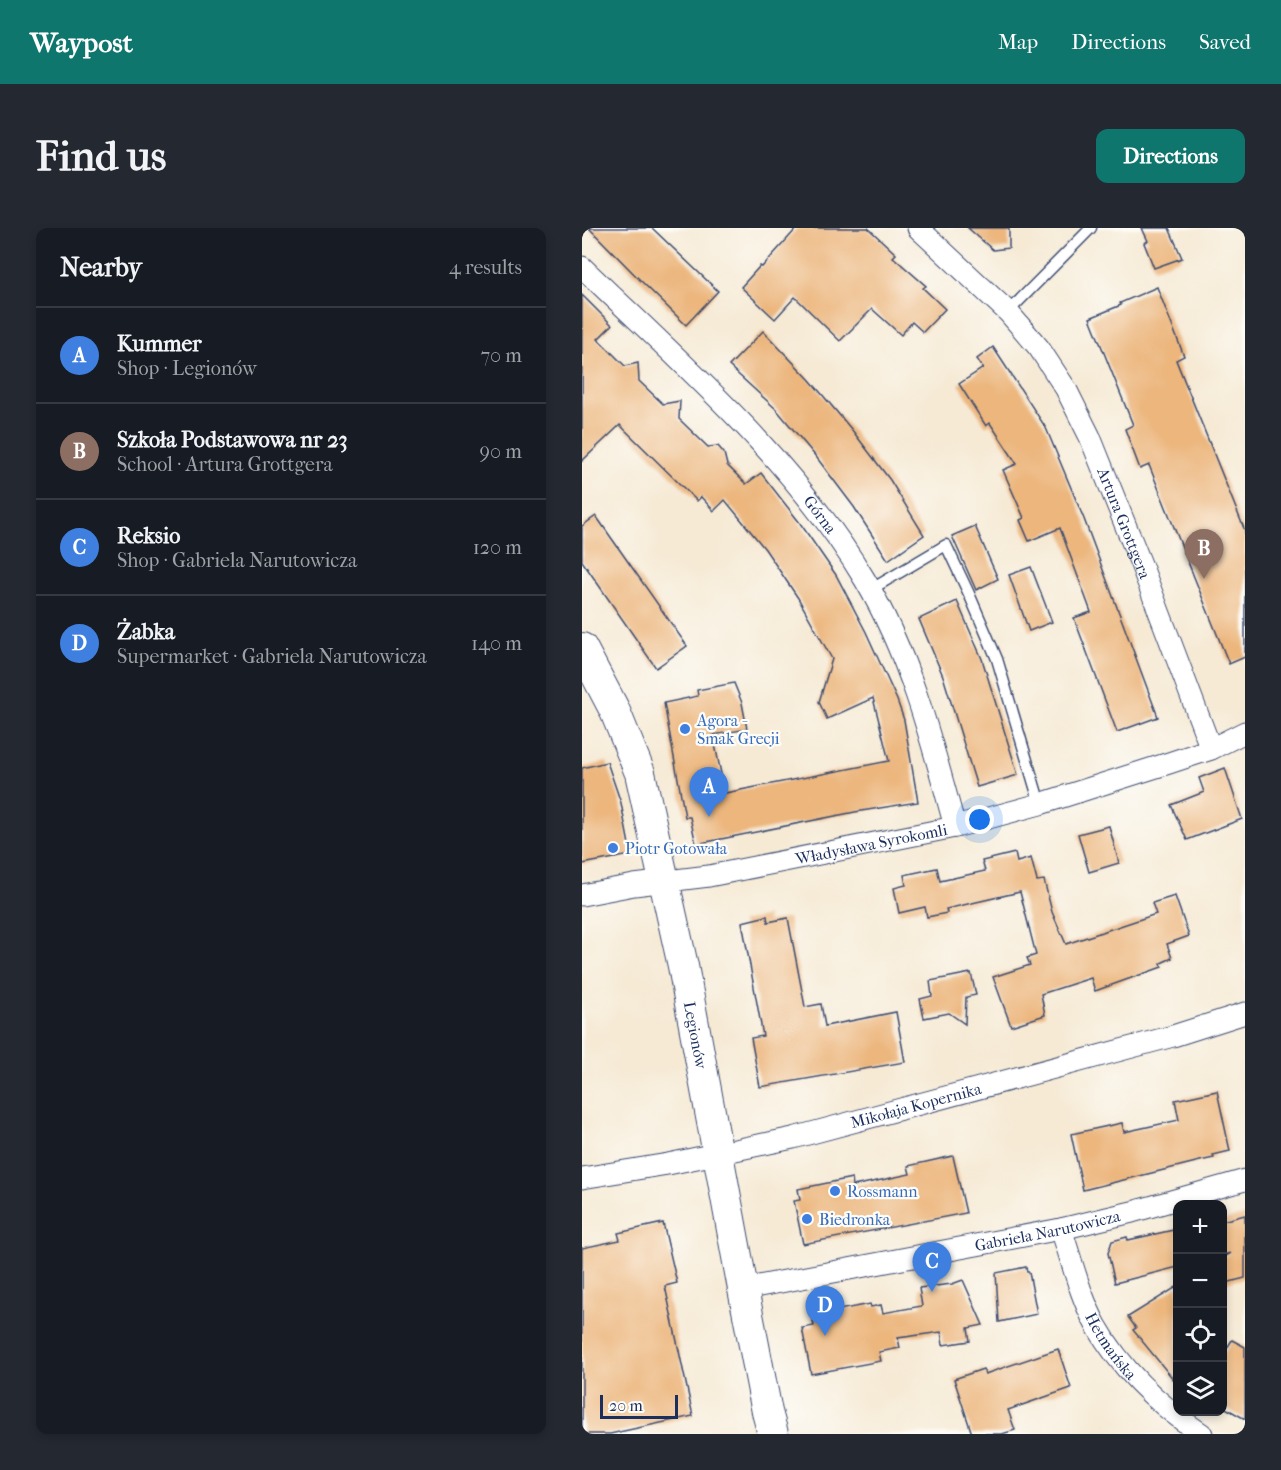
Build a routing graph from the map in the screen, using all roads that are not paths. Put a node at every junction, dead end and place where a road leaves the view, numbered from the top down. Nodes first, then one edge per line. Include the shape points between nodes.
1 (918, 228) edge
2 (1091, 228) edge
3 (582, 267) edge
4 (1008, 312) junction
5 (870, 590) junction
6 (582, 648) edge
7 (1245, 732) edge
8 (1210, 748) junction
9 (1040, 804) junction
10 (956, 827) junction
11 (664, 881) junction
12 (582, 895) edge
13 (1245, 1013) edge
14 (718, 1153) junction
15 (582, 1178) edge
16 (1245, 1180) edge
17 (1061, 1229) junction
18 (743, 1289) junction
19 (773, 1434) edge
20 (1202, 1434) edge

1 - 4 street, Artura Grottgera
2 - 4 lane
3 - 5 street, Górna via 720,400 773,458 817,510
4 - 8 street, Artura Grottgera via 1045,356 1090,436
5 - 9 lane via 946,545 996,659
5 - 10 street, Górna via 911,677
6 - 11 street, Legionów via 614,709 636,763
7 - 8 street, Władysława Syrokomli
8 - 9 street, Władysława Syrokomli
9 - 10 street, Władysława Syrokomli
10 - 11 street, Władysława Syrokomli via 709,876
11 - 12 street, Władysława Syrokomli
11 - 14 street, Legionów
13 - 14 street, Mikołaja Kopernika via 1013,1080 793,1138
14 - 15 street, Mikołaja Kopernika
14 - 18 street, Legionów
16 - 17 street, Gabriela Narutowicza
17 - 18 street, Gabriela Narutowicza
17 - 20 street, Hetmańska via 1086,1304 1111,1349 1155,1399
18 - 19 street, Legionów

